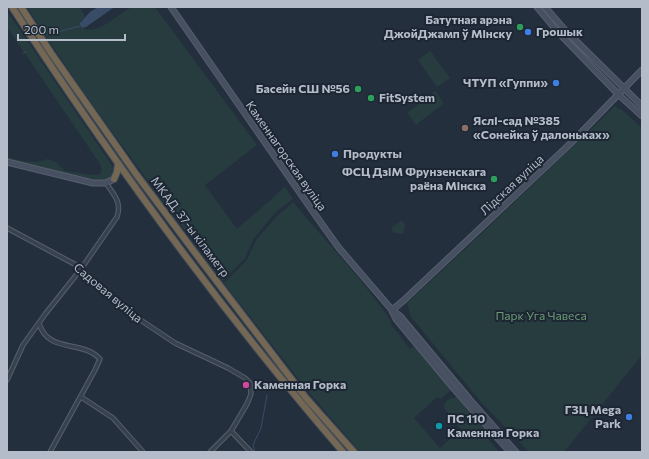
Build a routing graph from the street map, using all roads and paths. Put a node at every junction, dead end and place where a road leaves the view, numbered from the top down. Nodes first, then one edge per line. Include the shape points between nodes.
1 (12, 7) edge
2 (21, 7) edge
3 (171, 7) edge
4 (537, 7) edge
5 (545, 7) edge
6 (642, 70) edge
7 (624, 89) junction
8 (619, 95) junction
9 (642, 106) edge
10 (642, 116) edge
11 (7, 162) edge
12 (118, 163) junction
13 (114, 179) junction
14 (129, 179) junction
15 (106, 184) junction
16 (7, 228) edge
17 (81, 269) junction
18 (392, 310) junction
19 (39, 323) junction
20 (7, 380) edge
21 (81, 397) junction
22 (231, 431) junction
23 (50, 452) edge
24 (143, 452) edge
25 (210, 452) edge
26 (251, 452) edge
27 (343, 452) edge
28 (354, 452) edge
29 (510, 452) edge
30 (516, 452) edge

1 - 12 highway, МКАД, 37-ы кіламетр
2 - 28 highway, МКАД, 37-ы кіламетр via 51,53 202,262 306,398
3 - 18 main road, Каменнагорская вуліца via 321,224
4 - 8 main road
5 - 7 main road
6 - 7 main road, Лідская вуліца
7 - 8 main road, Лідская вуліца
7 - 9 main road
8 - 10 main road
8 - 18 main road, Лідская вуліца
11 - 15 main road
12 - 13 highway
12 - 14 highway, МКАД, 37-ы кіламетр
13 - 14 highway
13 - 15 main road
14 - 27 highway, МКАД, 37-ы кіламетр via 257,348
15 - 17 street via 118,202 117,217
16 - 17 street, Садовая вуліца
17 - 19 street
17 - 22 street, Садовая вуліца via 141,321 175,343 228,368 250,383 251,394
18 - 29 main road, Каменнагорская вуліца via 396,319
18 - 30 main road, Каменнагорская вуліца via 400,316
19 - 20 street via 23,345
19 - 21 street via 44,336 62,345 89,350 100,358
21 - 23 street
21 - 24 street via 113,418
22 - 25 street
22 - 26 street

